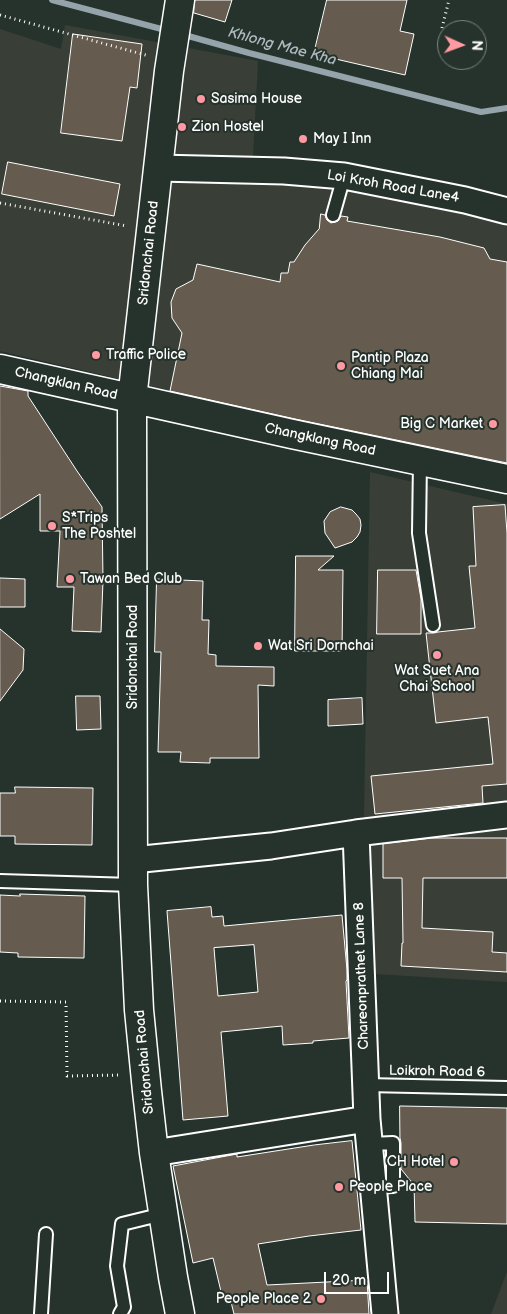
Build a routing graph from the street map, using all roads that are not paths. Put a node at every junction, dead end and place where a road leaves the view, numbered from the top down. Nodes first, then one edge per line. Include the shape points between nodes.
1 (180, 0) edge
2 (158, 168) junction
3 (344, 176) junction
4 (507, 211) edge
5 (333, 215) dead end
6 (0, 369) edge
7 (132, 399) junction
8 (420, 460) junction
9 (507, 479) edge
10 (433, 625) dead end
11 (507, 815) edge
12 (356, 833) junction
13 (133, 873) junction
14 (0, 881) edge
15 (366, 1085) junction
16 (507, 1088) edge
17 (367, 1119) junction
18 (154, 1153) junction
19 (163, 1214) junction
20 (46, 1234) dead end
21 (41, 1314) edge
22 (120, 1314) edge
23 (180, 1314) edge
24 (385, 1314) edge

1 - 2 street, Sridonchai Road
2 - 3 street, Loi Kroh Road Lane4
2 - 7 street, Sridonchai Road
3 - 4 street, Loi Kroh Road Lane4
3 - 5 lane
6 - 7 street, Changklan Road
7 - 8 street, Changklang Road
7 - 13 street, Sridonchai Road
8 - 9 street, Changklang Road
8 - 10 lane via 419,533
11 - 12 street
12 - 13 street
12 - 15 street, Chareonprathet Lane 8
13 - 14 lane
13 - 18 street, Sridonchai Road via 139,1010
15 - 16 lane, Loikroh Road 6
15 - 17 street, Chareonprathet Lane 8
17 - 18 street
17 - 24 street, Chareonprathet Lane 8
18 - 19 street, Sridonchai Road
19 - 22 lane via 122,1224 117,1266 124,1306
19 - 23 street, Sridonchai Road
20 - 21 lane

